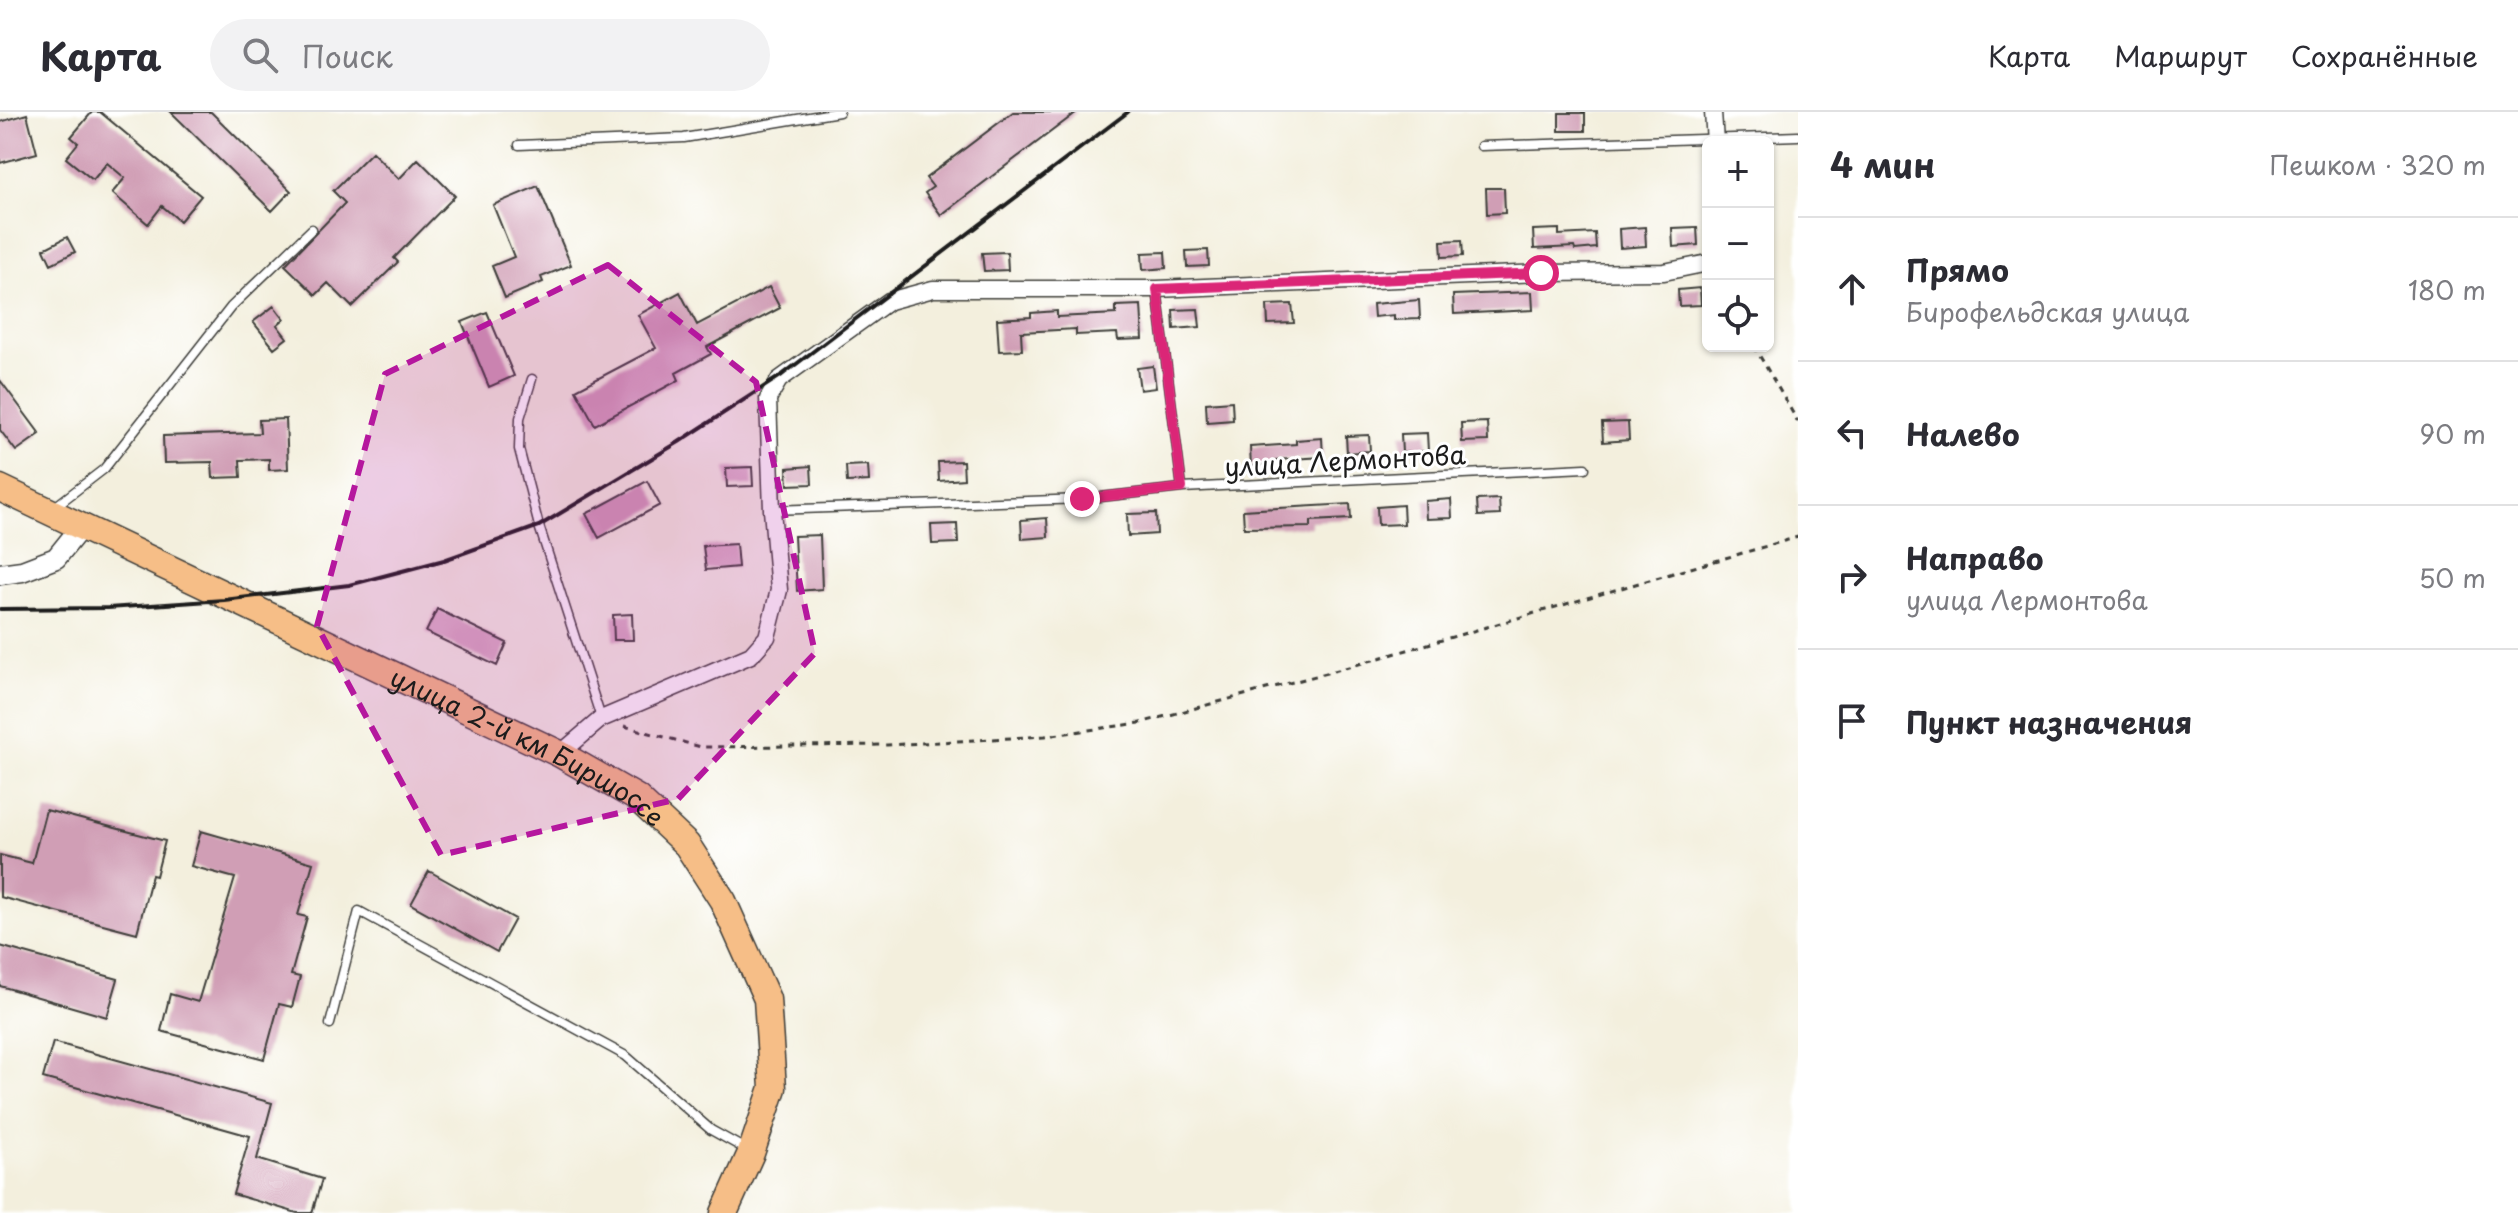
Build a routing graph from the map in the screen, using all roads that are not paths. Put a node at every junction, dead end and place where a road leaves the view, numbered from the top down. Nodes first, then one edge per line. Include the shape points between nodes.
1 (839, 112) edge
2 (1713, 112) edge
3 (1715, 136) edge
4 (1798, 136) edge
5 (1774, 137) edge
6 (1702, 140) edge
7 (519, 145) dead end
8 (1481, 146) dead end
9 (312, 229) dead end
10 (1702, 264) edge
11 (1157, 289) junction
12 (532, 379) dead end
13 (1585, 468) dead end
14 (0, 488) edge
15 (1182, 488) junction
16 (772, 510) junction
17 (49, 512) junction
18 (81, 527) junction
19 (0, 574) edge
20 (601, 719) junction
21 (560, 754) junction
22 (330, 1024) dead end
23 (751, 1153) junction
24 (724, 1213) edge

1 - 7 lane via 684,138
2 - 3 street
4 - 5 lane
6 - 8 lane
9 - 17 lane via 231,307 104,469
10 - 11 street via 1664,272
11 - 15 lane
11 - 16 street via 933,289 889,301 779,380 768,399
12 - 20 lane via 520,418 519,449
13 - 15 lane, улица Лермонтова
14 - 17 main road, улица 2-й км Биршоссе
15 - 16 lane, улица Лермонтова via 1082,499
16 - 20 street via 779,590 767,637 751,655
17 - 18 main road, улица 2-й км Биршоссе
18 - 19 street via 56,558
18 - 21 main road, улица 2-й км Биршоссе
20 - 21 street
21 - 23 main road, улица 2-й км Биршоссе via 637,798 687,845 723,901 767,999 773,1088
22 - 23 lane via 359,911 626,1056 711,1130
23 - 24 main road, улица 2-й км Биршоссе

